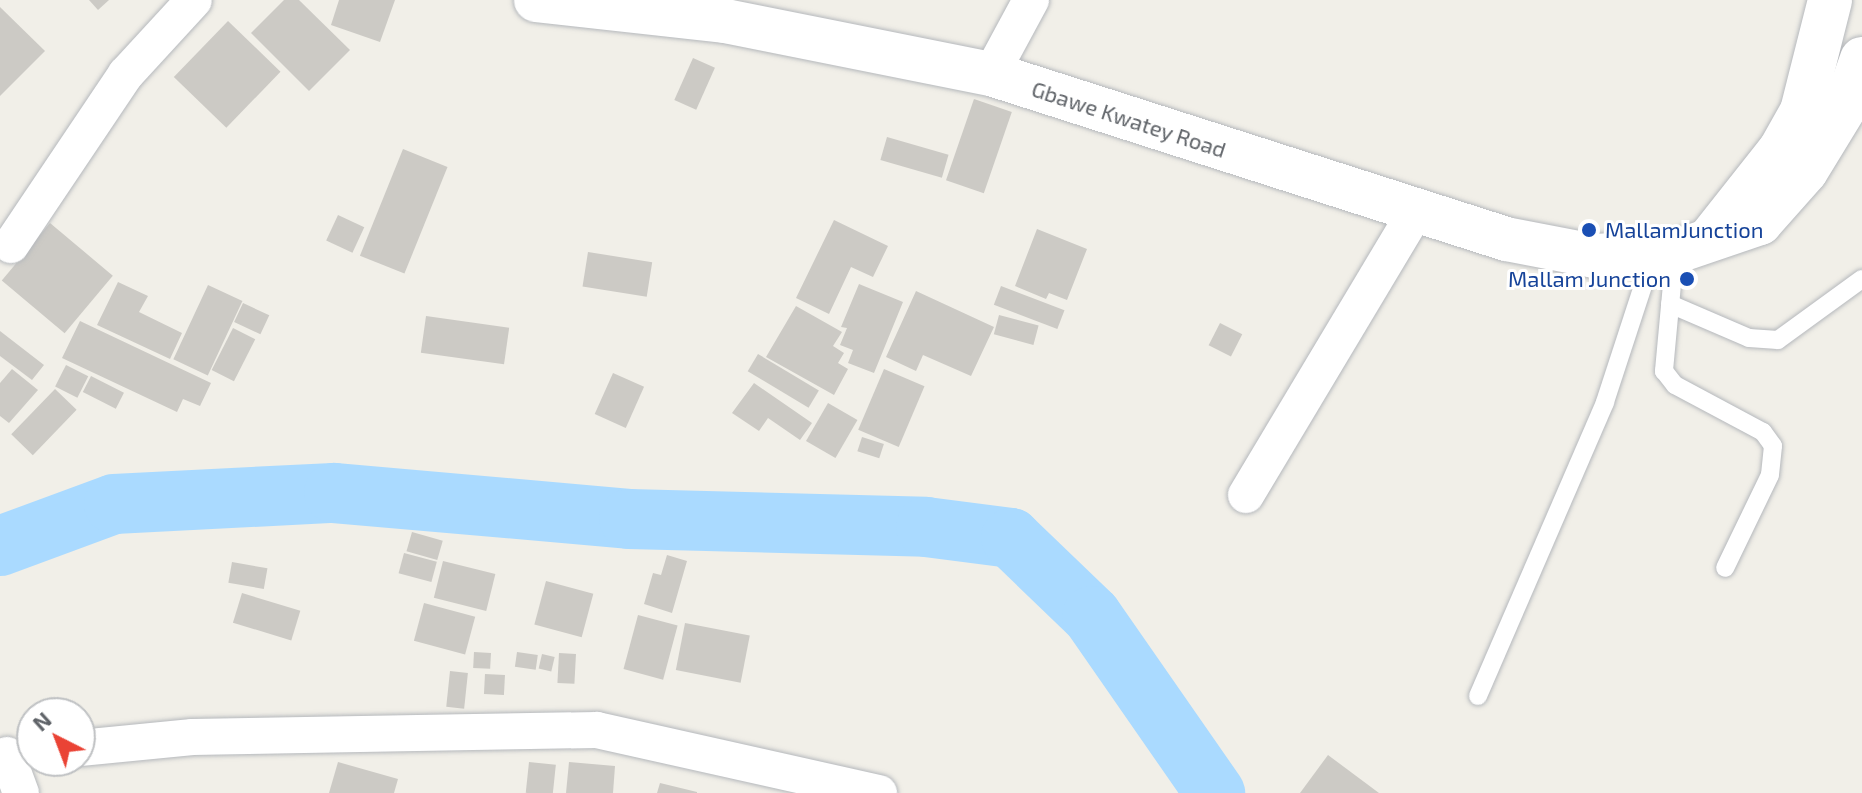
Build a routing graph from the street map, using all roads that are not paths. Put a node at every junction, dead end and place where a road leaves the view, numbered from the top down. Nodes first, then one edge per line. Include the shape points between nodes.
1 (194, 0) edge
2 (536, 0) edge
3 (1031, 0) edge
4 (1830, 0) edge
5 (1862, 59) edge
6 (991, 74) junction
7 (1416, 211) junction
8 (11, 245) dead end
9 (1680, 247) junction
10 (1862, 279) edge
11 (1670, 304) junction
12 (1246, 495) dead end
13 (1725, 568) dead end
14 (1478, 696) dead end
15 (96, 746) edge
16 (13, 755) edge
17 (21, 793) edge
18 (879, 793) edge

1 - 8 street via 126,74
2 - 6 street, Gbawe Kwatey Road via 725,21
3 - 6 street
4 - 9 street via 1802,111 1780,150
5 - 9 street, Gbawe Kwatey Road via 1845,107 1786,197 1760,223
6 - 7 street, Gbawe Kwatey Road
7 - 9 street, Gbawe Kwatey Road via 1506,239 1594,256
7 - 12 street
9 - 11 lane
9 - 14 lane via 1605,402
10 - 11 lane via 1778,340 1749,338
11 - 13 lane via 1664,371 1675,385 1763,432 1773,446 1770,475
15 - 18 street via 192,737 597,730
16 - 17 street

